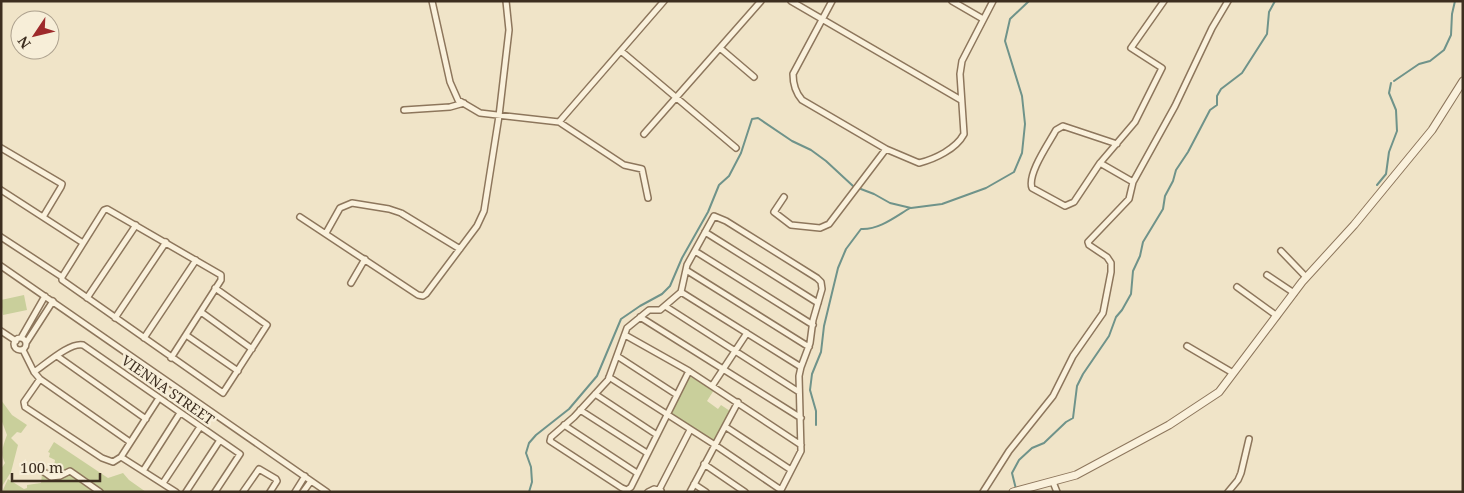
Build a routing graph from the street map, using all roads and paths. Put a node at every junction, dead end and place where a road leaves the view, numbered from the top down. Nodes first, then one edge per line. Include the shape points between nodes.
1 (432, 1) edge
2 (506, 1) edge
3 (664, 1) edge
4 (761, 1) edge
5 (791, 1) edge
6 (832, 1) edge
7 (952, 1) edge
8 (993, 1) edge
9 (1164, 1) edge
10 (1228, 1) edge
11 (822, 18) junction
12 (983, 19) junction
13 (720, 48) junction
14 (621, 51) junction
15 (754, 77) dead end
16 (1463, 81) edge
17 (676, 97) junction
18 (961, 100) junction
19 (464, 104) junction
20 (404, 110) dead end
21 (499, 116) junction
22 (559, 122) junction
23 (644, 134) dead end
24 (1116, 144) junction
25 (1, 148) edge
26 (736, 148) dead end
27 (886, 149) junction
28 (1100, 163) junction
29 (1133, 182) junction
30 (1, 190) edge
31 (784, 197) dead end
32 (648, 198) dead end
33 (43, 217) junction
34 (300, 217) dead end
35 (136, 225) junction
36 (705, 232) junction
37 (326, 233) junction
38 (1, 237) edge
39 (166, 242) junction
40 (83, 243) junction
41 (460, 249) junction
42 (695, 251) junction
43 (1282, 252) dead end
44 (365, 259) junction
45 (196, 260) junction
46 (1, 266) edge
47 (686, 270) junction
48 (1267, 276) dead end
49 (62, 277) junction
50 (1306, 277) junction
51 (351, 283) dead end
52 (1237, 287) dead end
53 (215, 288) junction
54 (681, 292) junction
55 (1294, 293) junction
56 (45, 296) junction
57 (87, 298) junction
58 (53, 301) junction
59 (818, 303) junction
60 (40, 305) junction
61 (665, 306) junction
62 (48, 310) junction
63 (201, 312) junction
64 (640, 316) junction
65 (1276, 316) junction
66 (33, 318) junction
67 (115, 318) junction
68 (40, 322) junction
69 (812, 325) junction
70 (1, 331) edge
71 (748, 333) junction
72 (186, 335) junction
73 (625, 335) junction
74 (144, 338) junction
75 (21, 341) junction
76 (1187, 346) dead end
77 (809, 347) junction
78 (252, 349) junction
79 (23, 350) junction
80 (736, 350) junction
81 (57, 356) junction
82 (617, 356) junction
83 (171, 358) junction
84 (801, 367) junction
85 (724, 368) junction
86 (238, 371) junction
87 (689, 371) junction
88 (34, 372) junction
89 (1233, 373) junction
90 (609, 377) junction
91 (40, 380) junction
92 (712, 386) junction
93 (799, 392) junction
94 (595, 394) junction
95 (677, 395) junction
96 (159, 398) junction
97 (738, 402) junction
98 (580, 410) junction
99 (180, 413) junction
100 (667, 415) junction
101 (801, 418) junction
102 (146, 419) junction
103 (564, 425) junction
104 (200, 427) junction
105 (726, 427) junction
106 (690, 430) junction
107 (657, 435) junction
108 (1249, 439) dead end
109 (220, 440) junction
110 (130, 442) junction
111 (715, 445) junction
112 (801, 445) junction
113 (647, 453) junction
114 (121, 457) junction
115 (704, 464) junction
116 (37, 467) dead end
117 (791, 470) junction
118 (143, 471) junction
119 (637, 473) junction
120 (305, 476) junction
121 (311, 481) junction
122 (1053, 482) junction
123 (162, 483) junction
124 (694, 484) junction
125 (272, 490) edge
126 (660, 491) edge
127 (781, 491) edge
128 (100, 492) edge
129 (176, 492) edge
130 (186, 492) edge
131 (215, 492) edge
132 (243, 492) edge
133 (295, 492) edge
134 (303, 492) edge
135 (326, 492) edge
136 (648, 492) edge
137 (690, 492) edge
138 (706, 492) edge
139 (745, 492) edge
140 (983, 492) edge
141 (1013, 492) edge
142 (1057, 492) edge
143 (1228, 492) edge

1 - 19 street via 450,82 458,100
2 - 21 street via 509,30
3 - 14 street
4 - 13 street
5 - 11 street
6 - 11 street
7 - 12 street
8 - 12 street
9 - 24 street via 1131,48 1162,68 1135,122
10 - 29 street
11 - 18 street
11 - 27 street via 793,74 797,94
12 - 18 street via 962,61
13 - 15 street
13 - 17 street
14 - 17 street
14 - 22 street
16 - 50 street via 1432,130 1354,225
17 - 23 street
17 - 26 street
18 - 27 street via 964,134 959,142 919,164
19 - 20 street
19 - 21 street via 480,113
21 - 22 street
21 - 41 street via 484,211
22 - 32 street via 624,165 642,169
24 - 28 street
24 - 28 street via 1063,126 1056,130 1032,175 1032,188 1065,206 1070,205
25 - 33 street via 62,184
27 - 31 street via 829,224 820,228 791,225 774,212
28 - 29 street
29 - 140 street via 1129,199 1088,242 1088,246 1111,262 1103,313 1073,356 1052,396 1009,450
30 - 33 street
33 - 40 street
34 - 37 street
35 - 39 street
35 - 40 street via 105,209
35 - 57 street
36 - 42 street
36 - 59 street
36 - 59 street via 716,216 817,278 822,289
37 - 41 street via 340,208 352,203 401,213
37 - 44 street
38 - 49 street
39 - 45 street
39 - 67 street
40 - 49 street
41 - 44 street via 423,296
42 - 47 street
42 - 69 street
43 - 50 street
44 - 51 street
45 - 53 street via 220,275 222,278
45 - 74 street
46 - 56 street
47 - 54 street
47 - 77 street
48 - 55 street
49 - 57 street
50 - 55 street
52 - 65 street
53 - 63 street
53 - 78 street via 266,324
54 - 61 street
54 - 71 street
55 - 65 street
56 - 58 street
56 - 60 street
57 - 67 street
58 - 62 street
58 - 120 street
59 - 69 street
60 - 62 street
60 - 66 street
61 - 64 street
61 - 80 street
62 - 68 street
63 - 72 street
63 - 78 street
64 - 73 street via 627,328
64 - 85 street
65 - 89 street
66 - 68 street
66 - 75 street
67 - 74 street
68 - 75 street
69 - 77 street
70 - 75 street
71 - 80 street
71 - 84 street
72 - 83 street
72 - 86 street
73 - 82 street
73 - 87 street
74 - 83 street
75 - 79 street via 26,347
75 - 79 street via 14,344
76 - 89 street
77 - 84 street
78 - 86 street
79 - 88 street
80 - 85 street
80 - 93 street
81 - 88 street
81 - 96 street, VIENNA STREET via 77,344 83,345
81 - 102 street
82 - 90 street
82 - 95 street
83 - 86 street via 222,393
84 - 93 street
85 - 92 street
85 - 101 street
87 - 92 street
87 - 95 street
88 - 91 street
89 - 122 street via 1219,392 1169,425 1076,475
90 - 94 street
90 - 100 street
91 - 110 street
91 - 114 street via 24,405 102,458 116,461
92 - 97 street
93 - 101 street
94 - 98 street
94 - 107 street
95 - 100 street
96 - 99 street, VIENNA STREET
96 - 102 street
97 - 105 street
97 - 112 street
98 - 103 street
98 - 113 street
99 - 104 street, VIENNA STREET
99 - 118 street
100 - 106 street
100 - 107 street
101 - 112 street
102 - 110 street
103 - 119 street
103 - 119 street via 551,437 550,441 556,446 627,490
104 - 109 street, VIENNA STREET
104 - 123 street
105 - 111 street
105 - 117 street
106 - 111 street
106 - 126 street
107 - 113 street
108 - 143 street via 1241,473
109 - 130 street
109 - 131 street, VIENNA STREET via 240,454
110 - 114 street
111 - 115 street
111 - 127 street
112 - 117 street
113 - 119 street
114 - 118 street
115 - 124 street
115 - 139 street
116 - 128 street via 50,477 70,471
117 - 127 street
118 - 123 street
120 - 121 street
120 - 133 street
121 - 134 street
121 - 135 street
122 - 141 street
122 - 142 street
123 - 129 street
124 - 137 street
124 - 138 street
125 - 132 street via 276,477 259,469
126 - 136 street

